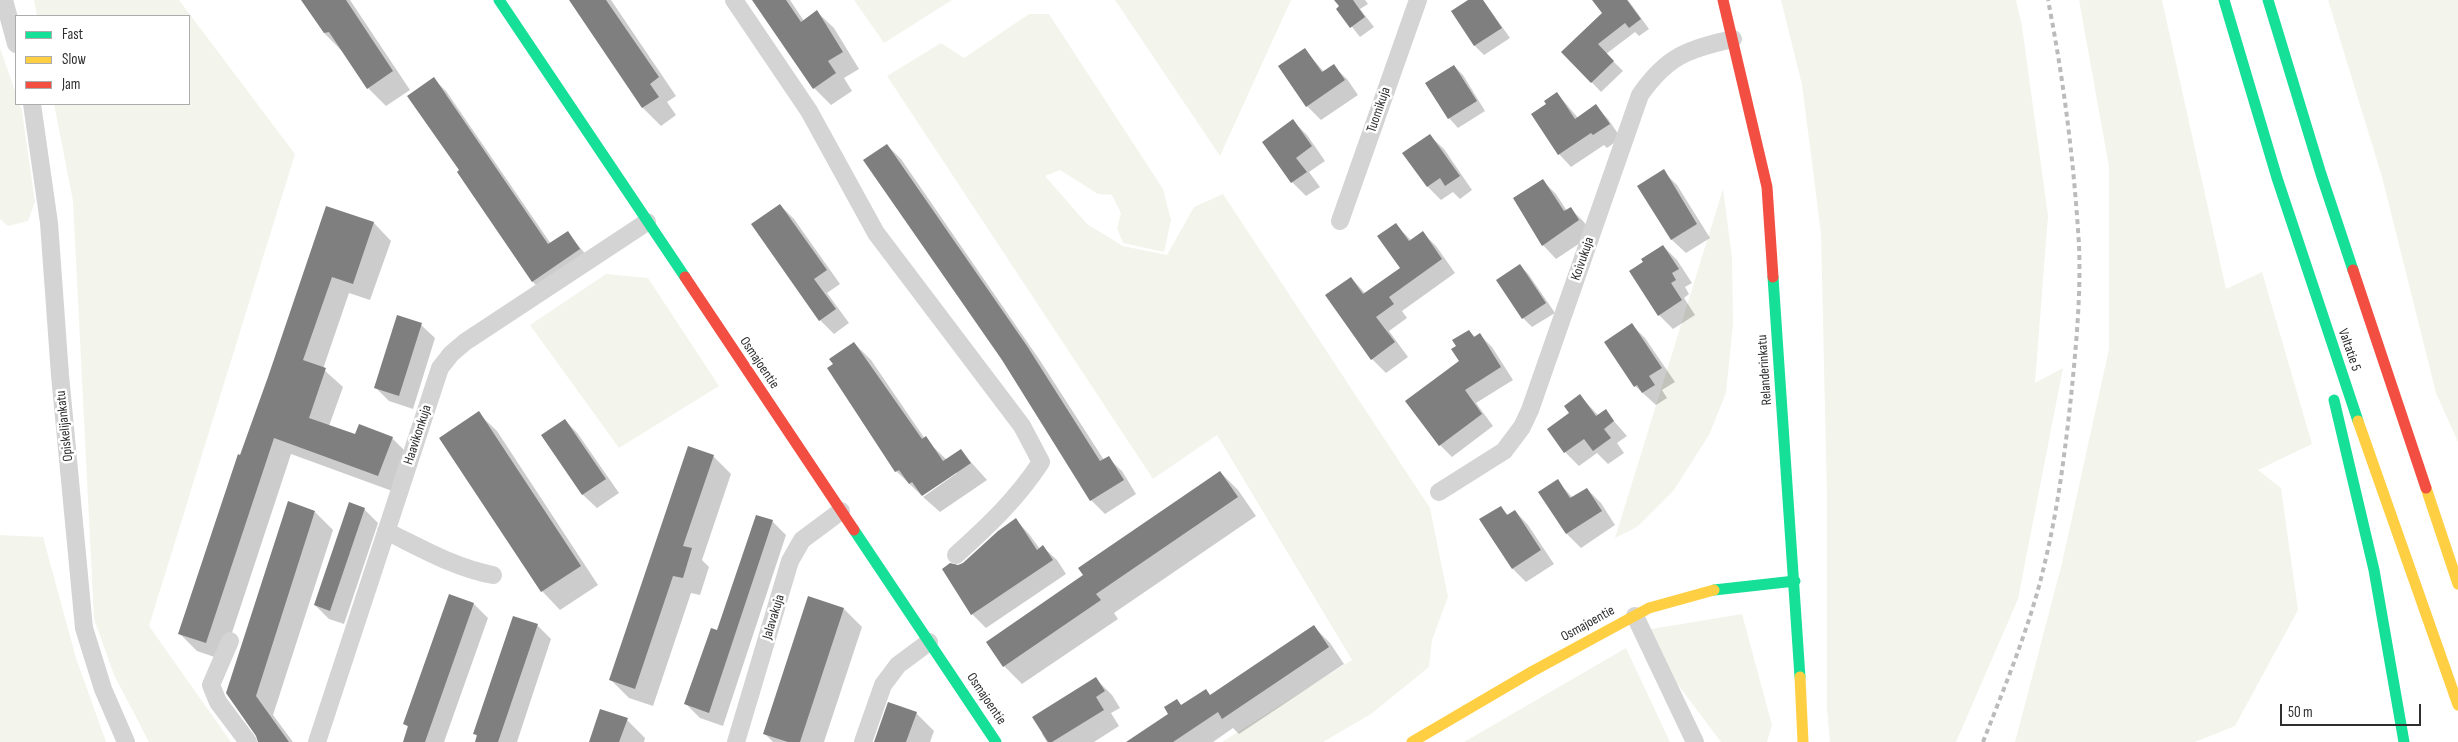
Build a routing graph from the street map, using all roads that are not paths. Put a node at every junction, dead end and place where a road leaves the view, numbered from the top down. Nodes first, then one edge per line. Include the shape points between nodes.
1 (4, 0) edge
2 (499, 0) edge
3 (734, 0) edge
4 (1418, 0) edge
5 (1723, 0) edge
6 (2224, 0) edge
7 (2268, 0) edge
8 (1733, 39) junction
9 (15, 40) edge
10 (32, 105) edge
11 (809, 111) junction
12 (828, 119) dead end
13 (1340, 220) dead end
14 (647, 222) junction
15 (2334, 352) junction
16 (1440, 492) dead end
17 (841, 511) junction
18 (386, 532) junction
19 (956, 554) dead end
20 (493, 575) dead end
21 (1795, 581) junction
22 (2458, 584) edge
23 (1635, 616) junction
24 (230, 641) dead end
25 (929, 642) junction
26 (2458, 706) edge
27 (126, 742) edge
28 (248, 742) edge
29 (317, 742) edge
30 (736, 742) edge
31 (863, 742) edge
32 (996, 742) edge
33 (1412, 742) edge
34 (1695, 742) edge
35 (1803, 742) edge
36 (2404, 742) edge

1 - 9 street
2 - 14 main road, Osmajoentie
3 - 11 street
4 - 13 street, Tuomikuja
5 - 8 main road, Relanderinkatu
6 - 15 main road, Valtatie 5 via 2248,86
7 - 22 main road, Valtatie 5 via 2321,174
8 - 16 street, Koivukuja via 1691,50 1673,59 1655,73 1640,95 1522,427 1504,451
8 - 21 main road, Relanderinkatu via 1767,187
10 - 27 street, Opiskelijankatu via 49,223 84,628 103,689
11 - 12 street
11 - 19 street via 876,233 1022,426 1041,462 998,517
14 - 17 main road, Osmajoentie
14 - 18 street, Haavikonkuja via 451,354 440,368
15 - 26 main road, Valtatie 5
15 - 36 main road via 2331,382 2393,662
17 - 25 main road, Osmajoentie
17 - 30 street, Jalavakuja via 802,540 790,561
18 - 20 street via 444,559
18 - 29 street, Haavikonkuja
21 - 23 main road, Osmajoentie via 1719,589 1649,608
21 - 35 main road, Relanderinkatu
23 - 33 main road, Osmajoentie
23 - 34 street
24 - 28 street via 211,685 218,702
25 - 31 street via 898,665 883,685
25 - 32 main road, Osmajoentie

